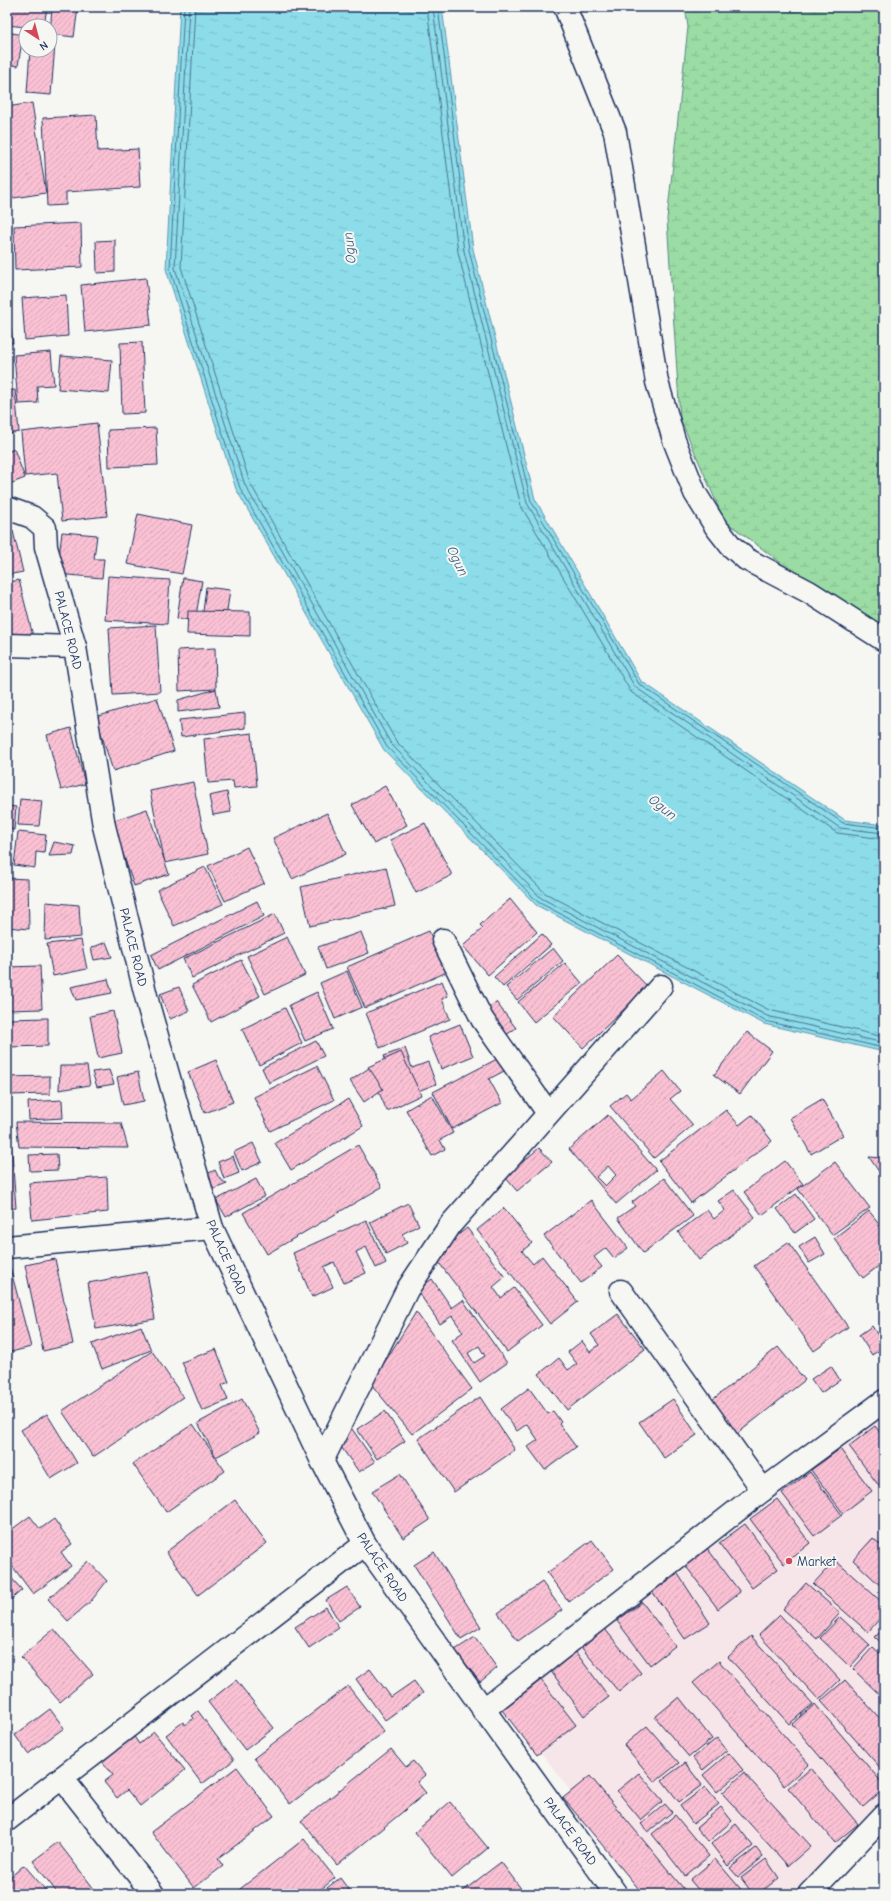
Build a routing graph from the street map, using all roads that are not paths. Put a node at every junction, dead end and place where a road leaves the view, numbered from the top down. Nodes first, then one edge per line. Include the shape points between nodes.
1 (564, 7) edge
2 (7, 508) edge
3 (884, 640) edge
4 (7, 646) edge
5 (76, 646) junction
6 (443, 940) dead end
7 (660, 986) dead end
8 (548, 1113) junction
9 (212, 1228) junction
10 (7, 1247) edge
11 (621, 1291) dead end
12 (884, 1401) edge
13 (322, 1461) junction
14 (763, 1490) junction
15 (365, 1544) junction
16 (483, 1710) junction
17 (62, 1778) junction
18 (884, 1815) edge
19 (7, 1820) edge
20 (153, 1894) edge
21 (616, 1894) edge
22 (809, 1894) edge

1 - 3 street via 615,132 657,382 674,440 695,493 724,537 746,559 809,592
2 - 5 street, PALACE ROAD via 32,517 45,528 46,547
4 - 5 street
5 - 9 street, PALACE ROAD via 104,826 149,1008
6 - 8 street via 482,1019
7 - 8 street
8 - 13 street via 451,1224 407,1290
9 - 10 street
9 - 13 street, PALACE ROAD
11 - 14 street
12 - 14 street
13 - 15 street, PALACE ROAD
14 - 16 street
15 - 16 street, PALACE ROAD
15 - 17 street
16 - 21 street, PALACE ROAD
17 - 19 street
17 - 20 street
18 - 22 street

